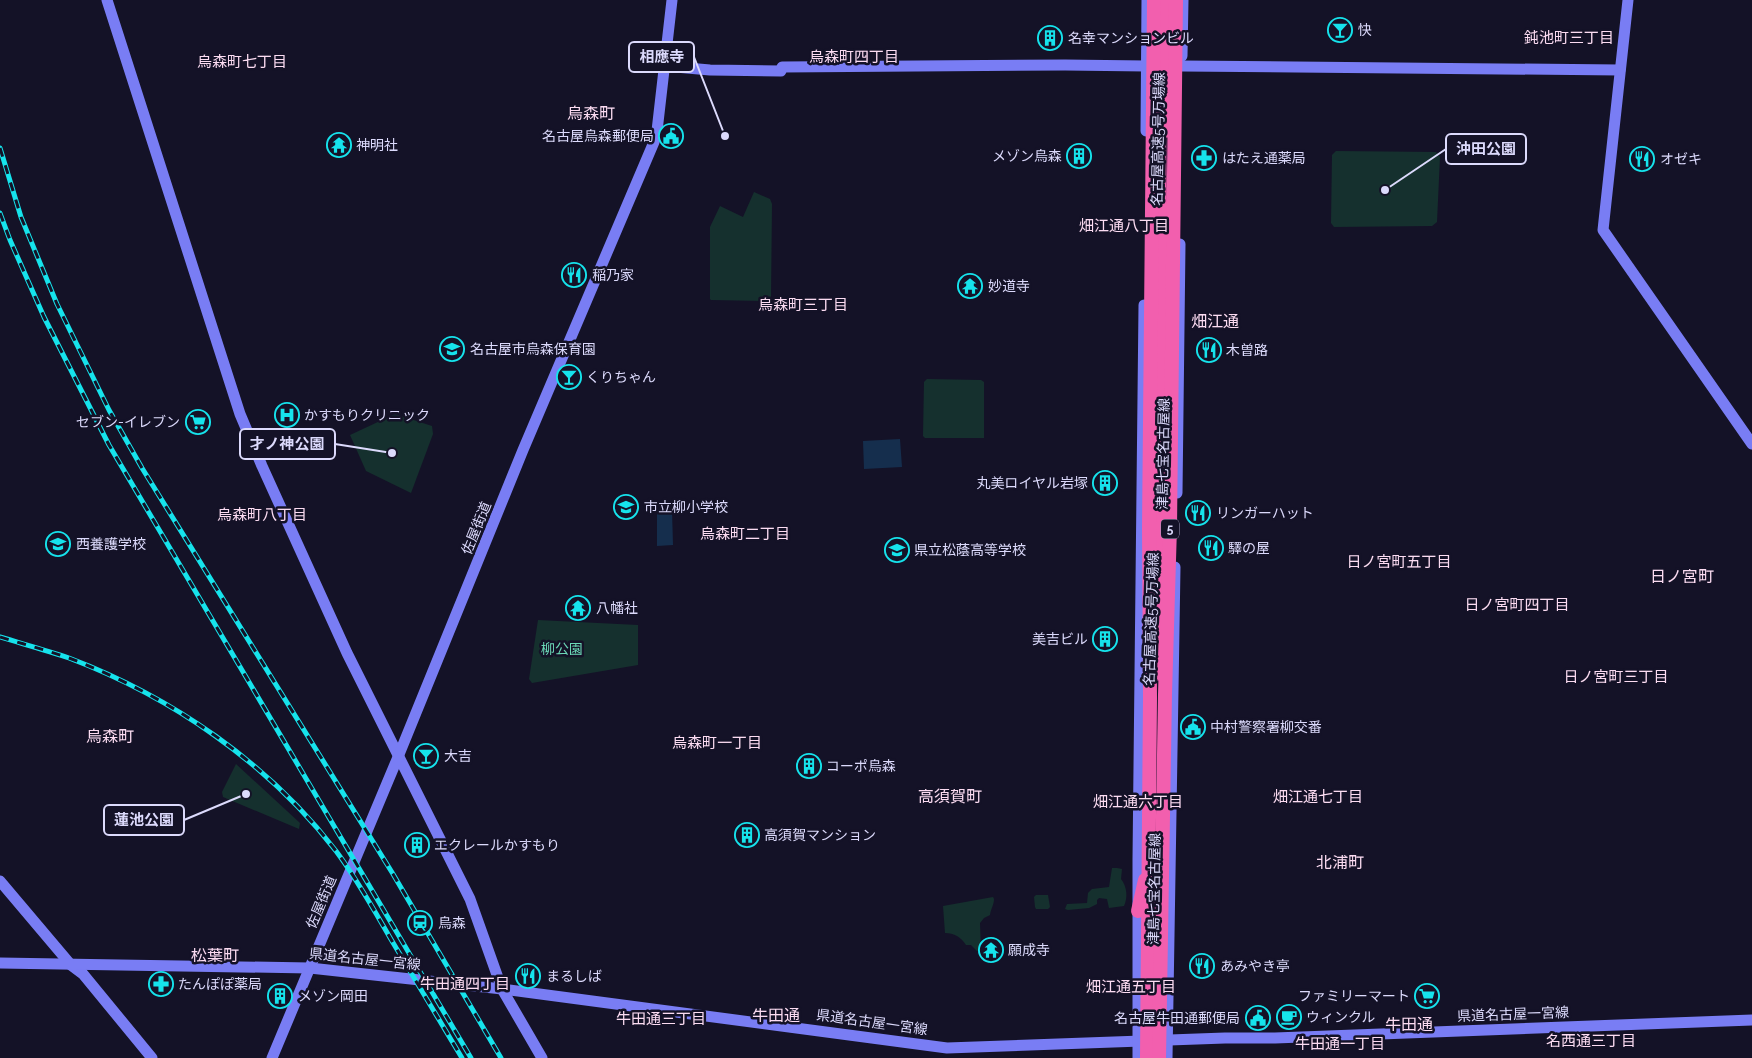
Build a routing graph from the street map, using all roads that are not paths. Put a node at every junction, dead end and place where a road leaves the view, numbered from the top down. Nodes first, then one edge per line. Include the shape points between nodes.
1 (107, 0) edge
2 (672, 0) edge
3 (1146, 0) edge
4 (1154, 0) edge
5 (1164, 0) edge
6 (1176, 0) edge
7 (1183, 0) edge
8 (1628, 0) edge
9 (664, 66) junction
10 (1146, 66) junction
11 (1182, 66) junction
12 (1620, 70) junction
13 (1154, 82) junction
14 (1180, 294) junction
15 (1752, 444) edge
16 (398, 757) junction
17 (0, 881) edge
18 (1138, 911) junction
19 (0, 963) edge
20 (71, 965) junction
21 (310, 968) junction
22 (502, 989) junction
23 (1752, 1020) edge
24 (1167, 1040) junction
25 (1138, 1042) junction
26 (152, 1058) edge
27 (272, 1058) edge
28 (542, 1058) edge
29 (1138, 1058) edge
30 (1146, 1058) edge
31 (1159, 1058) edge
32 (1167, 1058) edge

1 - 16 main road via 240,414 347,653
2 - 9 main road, 佐屋街道
3 - 10 main road, 津島七宝名古屋線
4 - 13 highway, 名古屋高速5号万場線 / 5, bridge
5 - 14 highway via 1166,249
6 - 31 highway, 名古屋高速5号万場線 / 5, bridge
7 - 11 main road, 津島七宝名古屋線
8 - 12 main road
9 - 10 main road via 710,70 1065,64
9 - 16 main road, 佐屋街道 via 654,142 523,450
10 - 18 main road, 津島七宝名古屋線
11 - 12 main road
11 - 14 main road, 津島七宝名古屋線
12 - 15 main road via 1603,230
13 - 18 highway via 1158,94 1160,157 1162,370 1155,801 1145,883
13 - 30 highway, 名古屋高速5号万場線 / 5, bridge
14 - 24 main road, 津島七宝名古屋線
16 - 21 main road, 佐屋街道
16 - 22 main road via 470,899
17 - 20 main road
18 - 25 main road, 津島七宝名古屋線
19 - 20 main road, 県道名古屋一宮線
20 - 21 main road, 県道名古屋一宮線
20 - 26 main road via 83,974
21 - 22 main road, 県道名古屋一宮線
21 - 27 main road, 佐屋街道
22 - 25 main road, 県道名古屋一宮線 via 947,1048
22 - 28 main road
23 - 24 main road, 県道名古屋一宮線
24 - 25 main road, 県道名古屋一宮線
24 - 32 main road, 津島七宝名古屋線
25 - 29 main road, 津島七宝名古屋線

